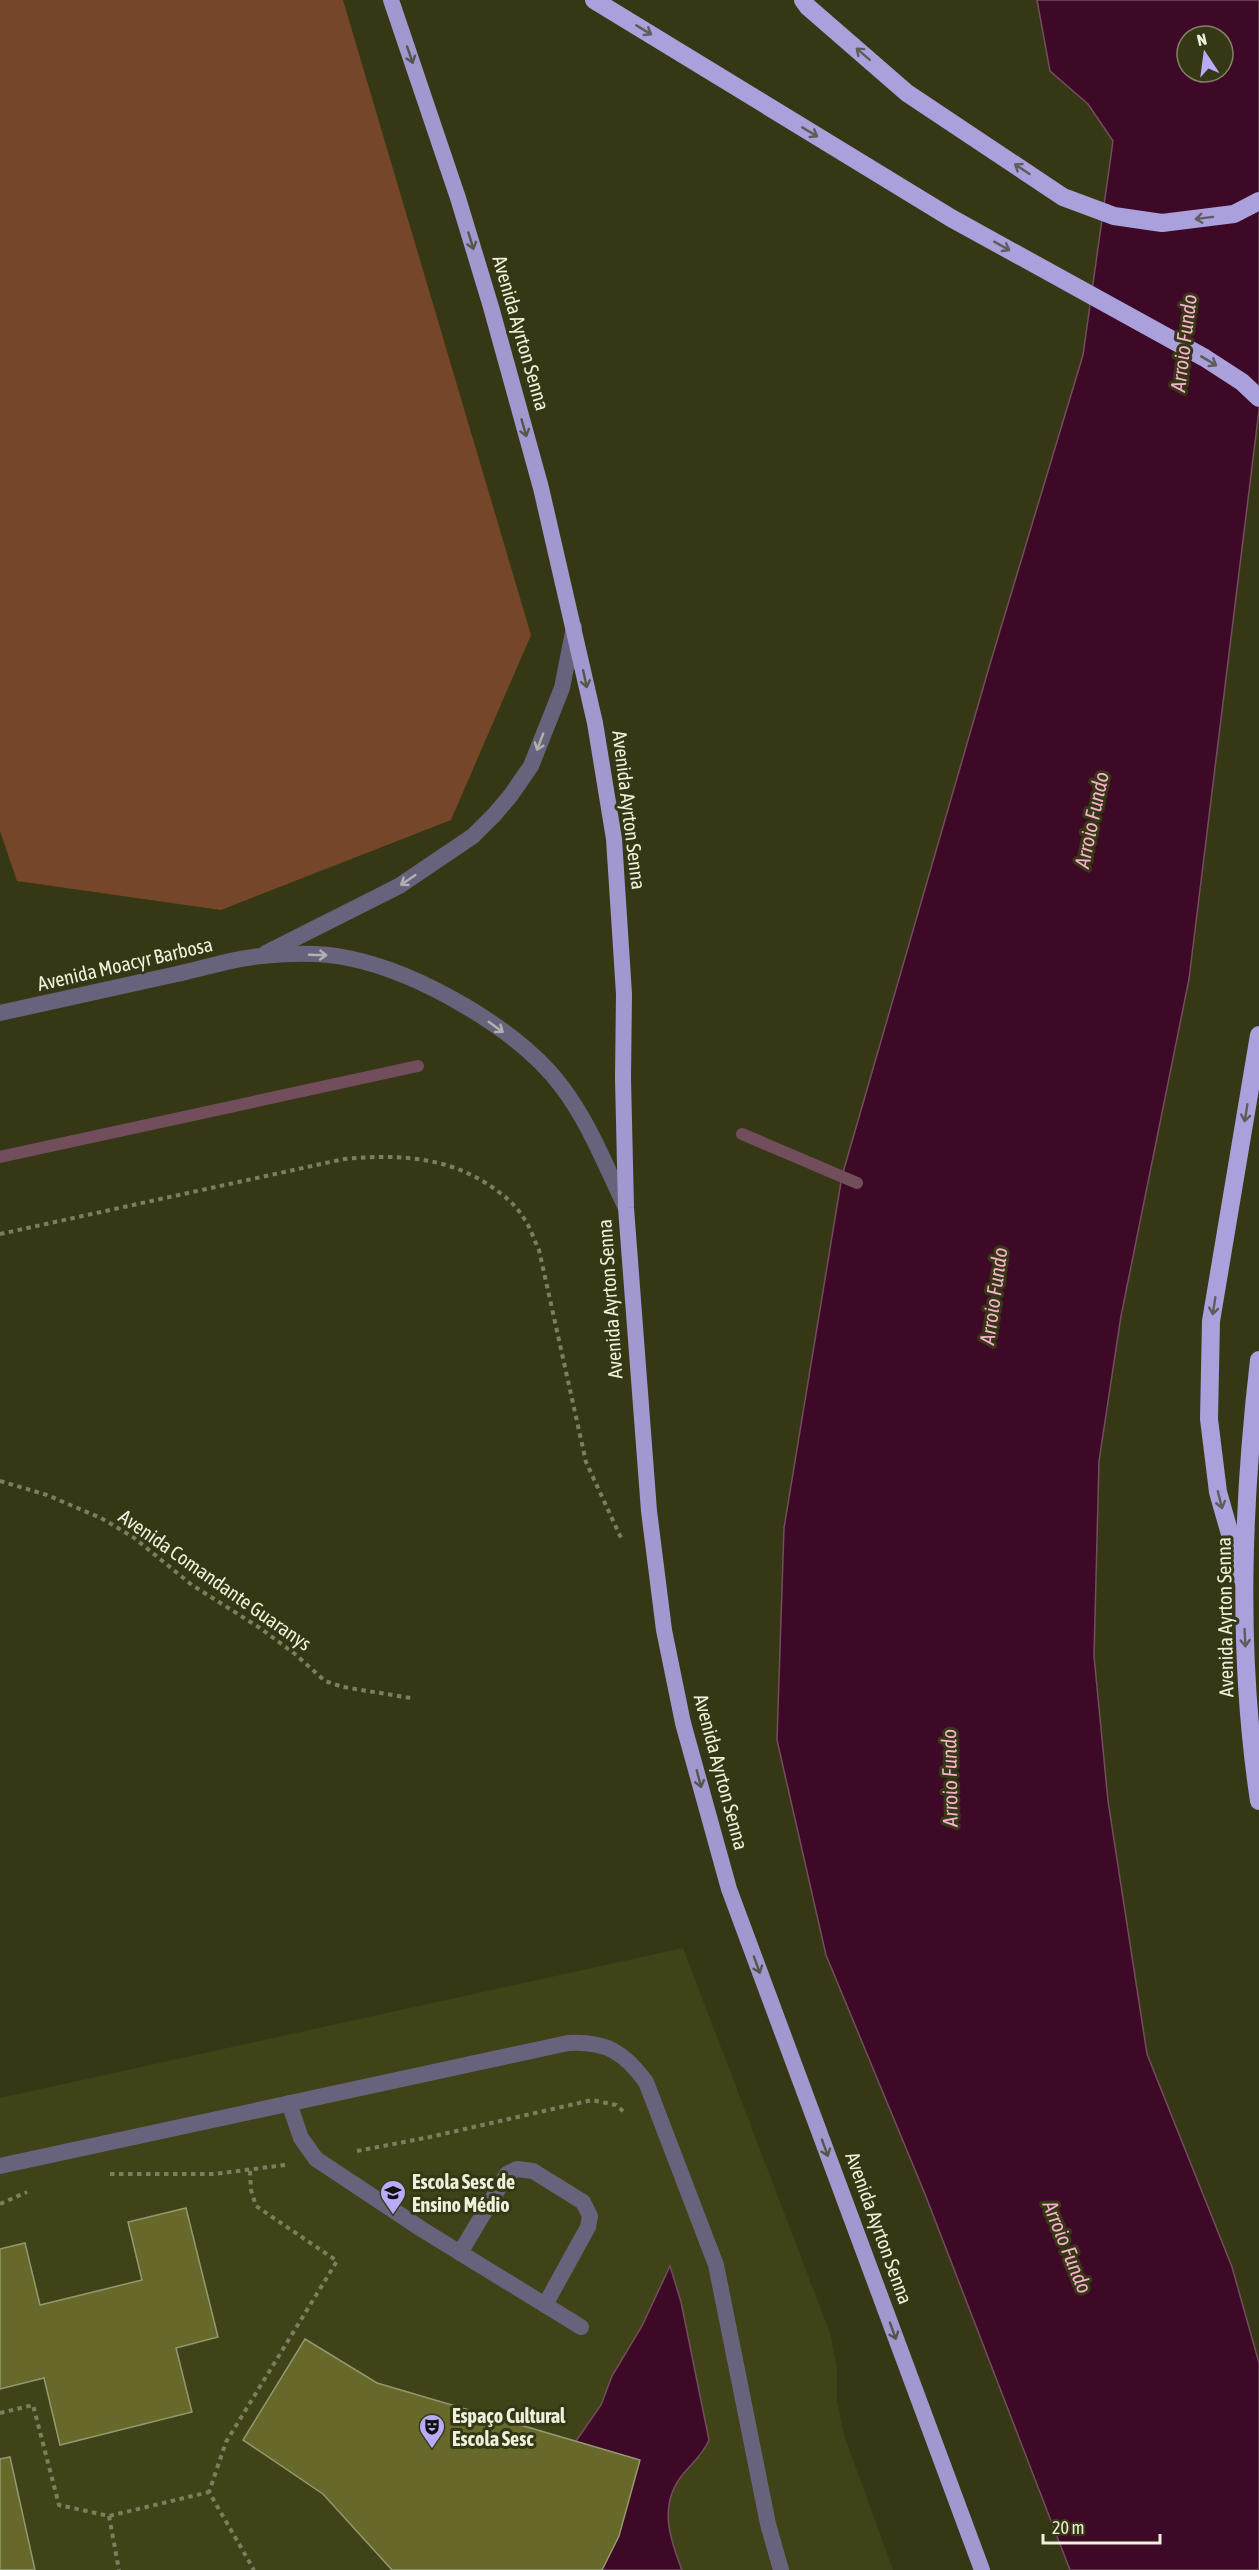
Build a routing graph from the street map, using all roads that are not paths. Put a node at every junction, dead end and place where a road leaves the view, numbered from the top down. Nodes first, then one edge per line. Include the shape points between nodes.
1 (391, 0) edge
2 (594, 0) edge
3 (803, 0) edge
4 (1259, 201) edge
5 (1259, 398) edge
6 (574, 626) junction
7 (259, 956) junction
8 (0, 1013) edge
9 (1259, 1035) edge
10 (626, 1208) junction
11 (1259, 1360) edge
12 (1243, 1580) junction
13 (1259, 1801) edge
14 (289, 2103) junction
15 (0, 2166) edge
16 (460, 2253) junction
17 (545, 2305) junction
18 (581, 2326) dead end
19 (781, 2570) edge
20 (982, 2570) edge

1 -> 6 highway, Avenida Ayrton Senna via 491,307
2 -> 5 highway via 951,218 1205,358
4 -> 3 highway via 1234,214 1162,224 1114,216 1063,197 907,93
6 -> 7 street, Avenida Moacyr Barbosa via 562,688 531,766 495,814 473,836 399,886
6 -> 10 highway, Avenida Ayrton Senna via 614,839 624,994
7 - 8 street, Avenida Moacyr Barbosa
7 -> 10 street, Avenida Moacyr Barbosa via 323,955 368,963 424,983 478,1015 523,1048 561,1085 586,1124
9 -> 12 highway via 1211,1321 1210,1429 1218,1492
10 -> 20 highway, Avenida Ayrton Senna via 649,1511 664,1630 683,1723 729,1889
11 - 12 highway, Avenida Ayrton Senna
12 -> 13 highway, Avenida Ayrton Senna via 1247,1679
14 - 15 street
14 - 16 street via 301,2138 316,2159
14 - 19 street via 568,2043 607,2047 632,2062 646,2082 716,2265 768,2524
16 - 17 street
16 - 17 street via 507,2174 518,2169 533,2171 583,2202 590,2216 588,2227
17 - 18 street

